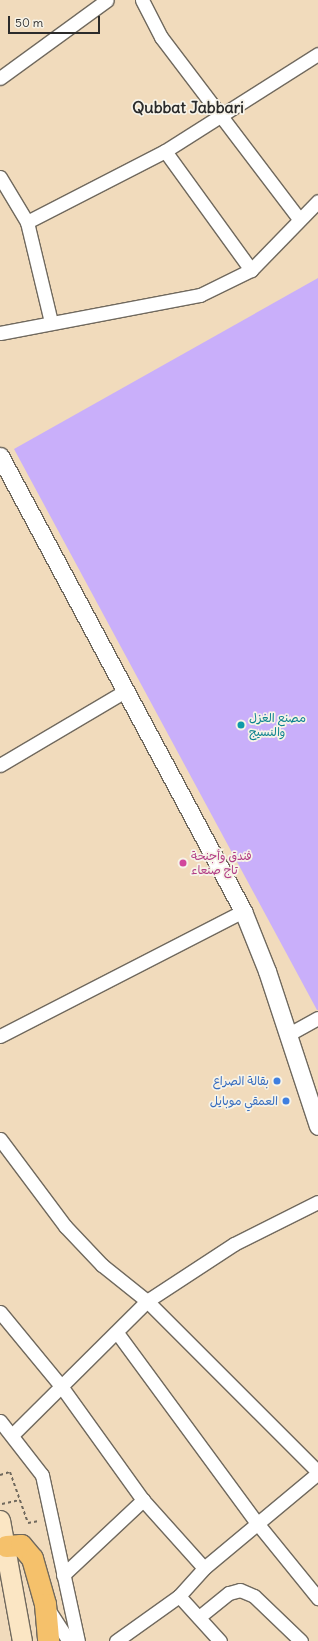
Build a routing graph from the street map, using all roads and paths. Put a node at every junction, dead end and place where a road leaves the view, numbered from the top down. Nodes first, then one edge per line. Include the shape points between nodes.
1 (107, 0) edge
2 (142, 0) edge
3 (318, 54) edge
4 (0, 78) edge
5 (224, 116) junction
6 (165, 151) junction
7 (0, 177) edge
8 (318, 201) edge
9 (299, 219) junction
10 (26, 222) junction
11 (251, 270) junction
12 (51, 322) junction
13 (0, 333) edge
14 (0, 456) edge
15 (126, 690) junction
16 (0, 765) edge
17 (243, 911) junction
18 (318, 1018) edge
19 (289, 1034) junction
20 (0, 1036) edge
21 (318, 1126) edge
22 (0, 1139) edge
23 (318, 1202) edge
24 (147, 1302) junction
25 (0, 1312) edge
26 (118, 1334) junction
27 (61, 1386) junction
28 (0, 1421) edge
29 (12, 1435) junction
30 (318, 1473) edge
31 (0, 1475) edge
32 (20, 1500) junction
33 (143, 1500) junction
34 (0, 1505) edge
35 (0, 1520) edge
36 (257, 1523) junction
37 (28, 1524) dead end
38 (6, 1546) junction
39 (204, 1568) junction
40 (63, 1575) junction
41 (179, 1596) junction
42 (318, 1598) edge
43 (45, 1604) junction
44 (198, 1617) junction
45 (22, 1641) edge
46 (48, 1641) edge
47 (69, 1641) edge
48 (78, 1641) edge
49 (116, 1641) edge
50 (220, 1641) edge
51 (301, 1641) edge

1 - 4 street
2 - 5 street via 161,37
3 - 5 street
5 - 6 street
5 - 9 street
6 - 10 street
6 - 11 street
7 - 10 street
8 - 9 street
9 - 11 street
10 - 12 street
11 - 12 street via 200,295
12 - 13 street
14 - 15 street
15 - 16 street
15 - 17 street
17 - 19 street
17 - 20 street
18 - 19 street
19 - 21 street
22 - 24 street via 65,1226 102,1265
23 - 24 street via 234,1244
24 - 26 street
24 - 30 street
25 - 27 street
26 - 27 street
26 - 36 street
27 - 29 street
27 - 33 street
28 - 29 street
29 - 40 street via 42,1475
30 - 36 street
31 - 32 path via 10,1472
32 - 34 path
32 - 37 path
33 - 39 street
33 - 40 street
35 - 38 main road
36 - 39 street
36 - 42 street
38 - 43 main road via 15,1543 29,1553
38 - 45 main road
39 - 41 street
40 - 48 street
41 - 44 street
41 - 49 street
43 - 46 main road
43 - 47 street
44 - 50 street
44 - 51 street via 229,1593 240,1590 254,1596

